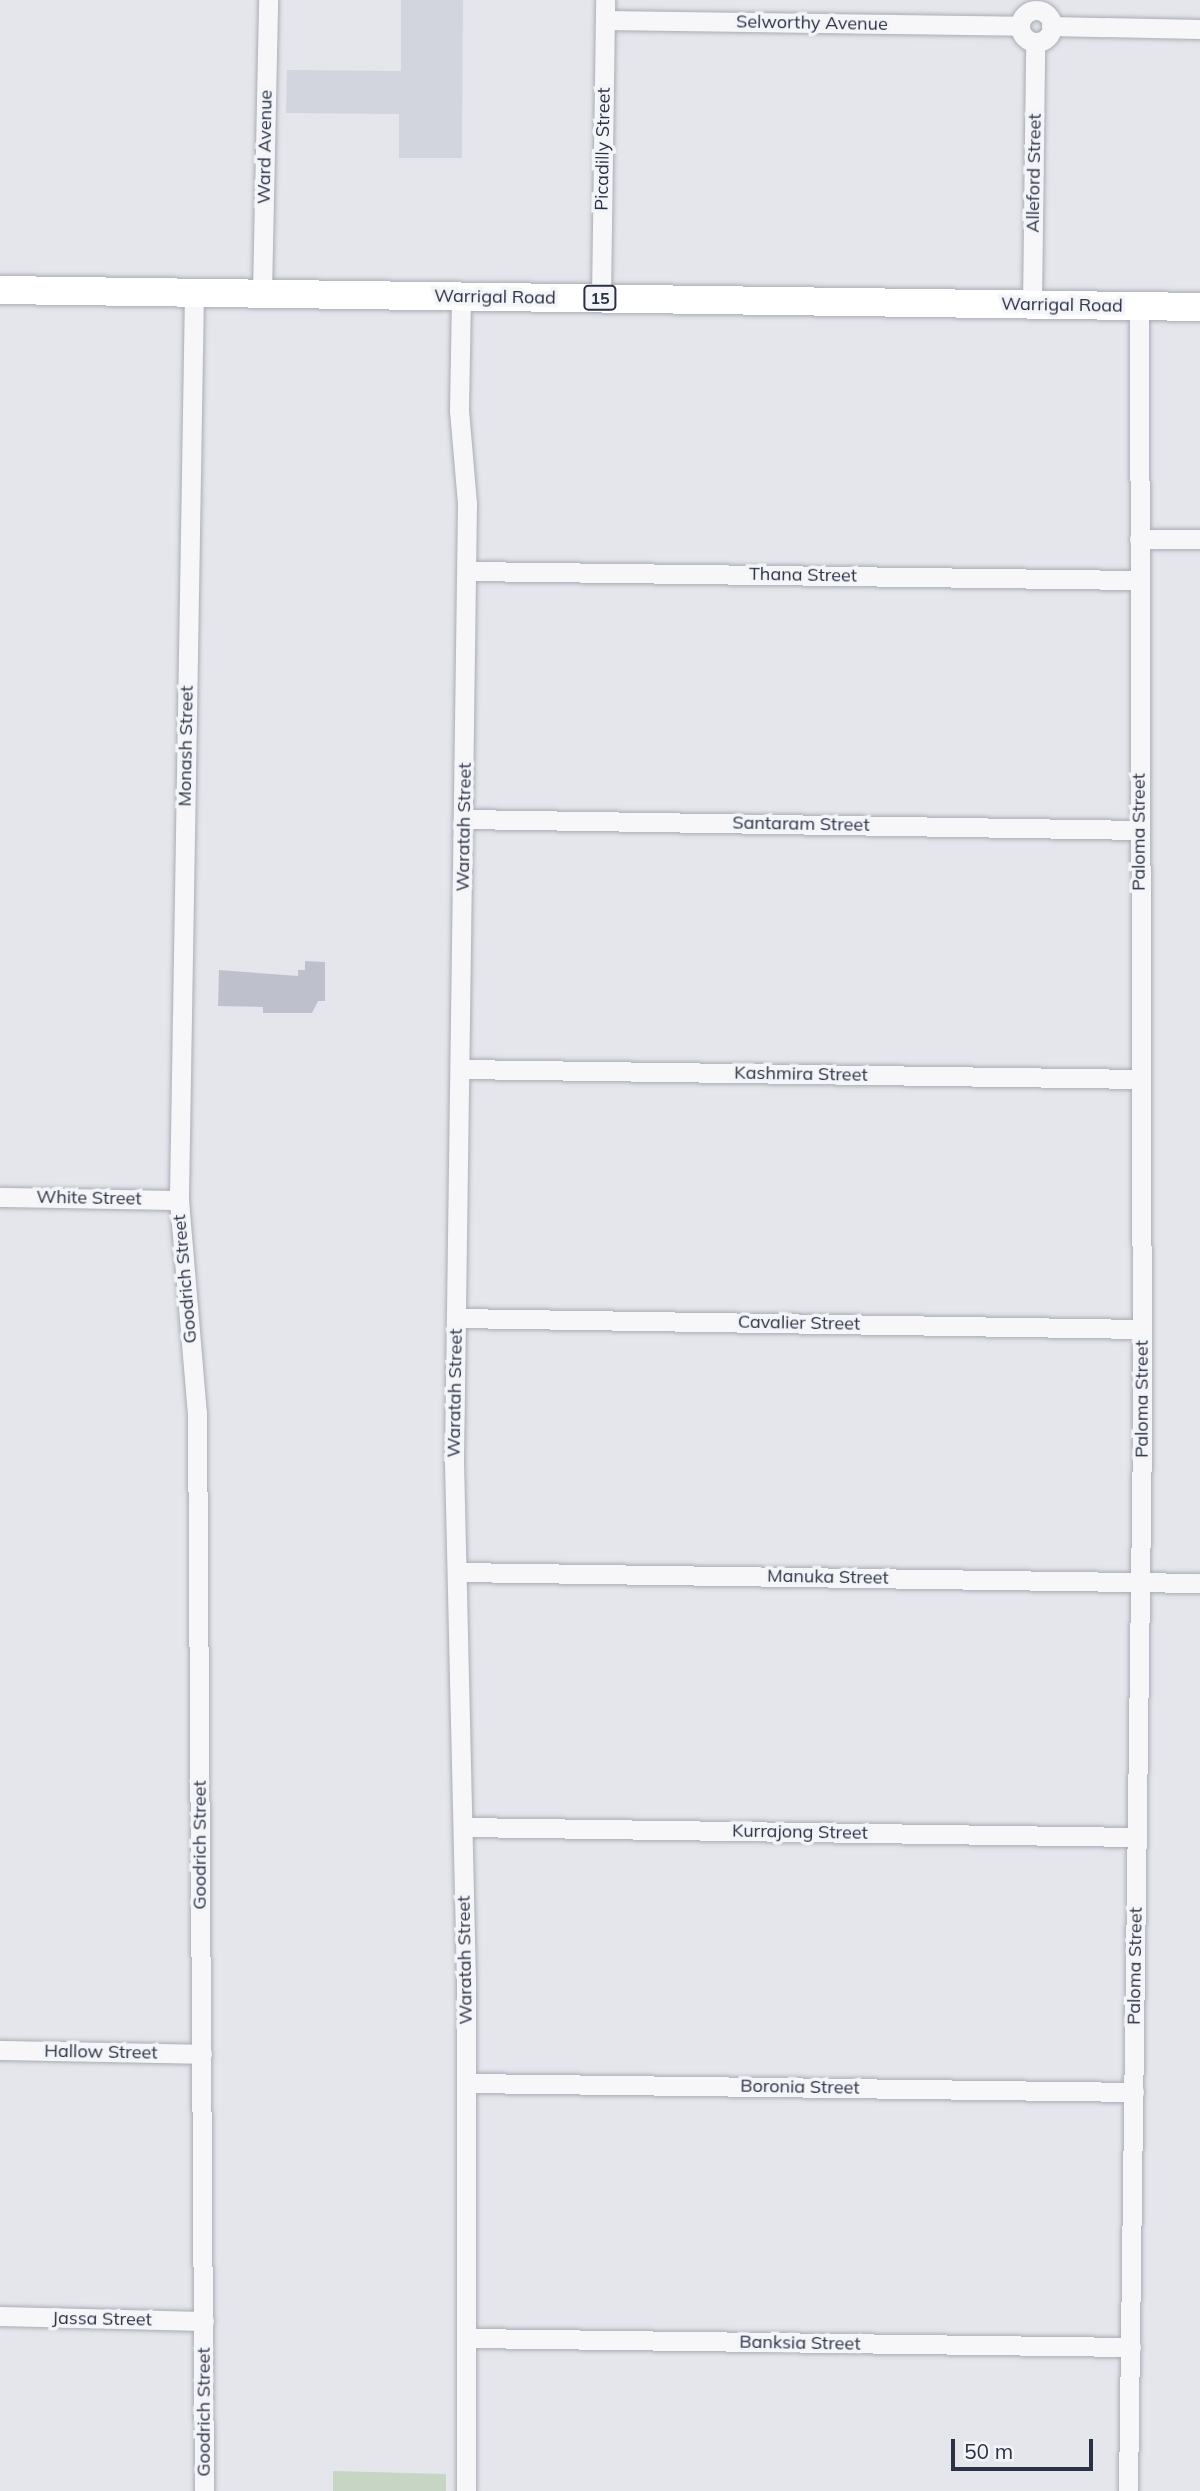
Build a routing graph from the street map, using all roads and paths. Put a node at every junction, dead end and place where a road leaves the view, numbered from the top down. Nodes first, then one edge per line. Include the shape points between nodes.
1 (268, 0) edge
2 (605, 0) edge
3 (1036, 5) edge
4 (605, 20) junction
5 (1020, 26) junction
6 (1051, 26) junction
7 (1200, 29) edge
8 (1035, 42) junction
9 (0, 290) edge
10 (194, 292) junction
11 (262, 293) junction
12 (461, 296) junction
13 (601, 299) junction
14 (1032, 305) junction
15 (1139, 306) junction
16 (1200, 307) edge
17 (1139, 538) junction
18 (1200, 539) edge
19 (467, 570) junction
20 (1139, 580) junction
21 (464, 819) junction
22 (1139, 830) junction
23 (460, 1069) junction
24 (1141, 1079) junction
25 (0, 1197) edge
26 (179, 1200) junction
27 (456, 1318) junction
28 (1142, 1329) junction
29 (457, 1572) junction
30 (1140, 1582) junction
31 (1200, 1583) edge
32 (463, 1827) junction
33 (1137, 1837) junction
34 (0, 2050) edge
35 (202, 2054) junction
36 (467, 2083) junction
37 (1134, 2092) junction
38 (0, 2316) edge
39 (204, 2321) junction
40 (468, 2338) junction
41 (1131, 2347) junction
42 (204, 2491) edge
43 (466, 2491) edge
44 (1128, 2491) edge

1 - 11 street, Ward Avenue
2 - 4 street, Picadilly Street
3 - 5 street
3 - 6 street
4 - 5 street, Selworthy Avenue
4 - 13 street, Picadilly Street
5 - 8 street via 1026,39
6 - 7 street
6 - 8 street via 1045,39
8 - 14 street, Alleford Street
9 - 10 highway, Warrigal Road / 15
10 - 11 highway, Warrigal Road / 15
10 - 26 street, Monash Street
11 - 12 highway, Warrigal Road / 15
12 - 13 highway, Warrigal Road / 15
12 - 19 street, Waratah Street via 459,410
13 - 14 highway, Warrigal Road / 15
14 - 15 highway, Warrigal Road / 15
15 - 16 highway, Warrigal Road / 15
15 - 17 street, Paloma Street
17 - 18 street
17 - 20 street, Paloma Street
19 - 20 street, Thana Street
19 - 21 street, Waratah Street
20 - 22 street, Paloma Street
21 - 22 street, Santaram Street
21 - 23 street, Waratah Street
22 - 24 street, Paloma Street
23 - 24 street, Kashmira Street
23 - 27 street, Waratah Street
24 - 28 street, Paloma Street
25 - 26 street, White Street
26 - 35 street, Goodrich Street via 197,1413
27 - 28 street, Cavalier Street
27 - 29 street, Waratah Street
28 - 30 street, Paloma Street
29 - 30 street, Manuka Street
29 - 32 street, Waratah Street
30 - 31 street, Manuka Street
30 - 33 street, Paloma Street
32 - 33 street, Kurrajong Street
32 - 36 street, Waratah Street
33 - 37 street, Paloma Street
34 - 35 street, Hallow Street
35 - 39 street, Goodrich Street
36 - 37 street, Boronia Street
36 - 40 street, Waratah Street
37 - 41 street, Paloma Street
38 - 39 street, Jassa Street
39 - 42 street, Goodrich Street
40 - 41 street, Banksia Street
40 - 43 street, Waratah Street
41 - 44 street, Paloma Street

